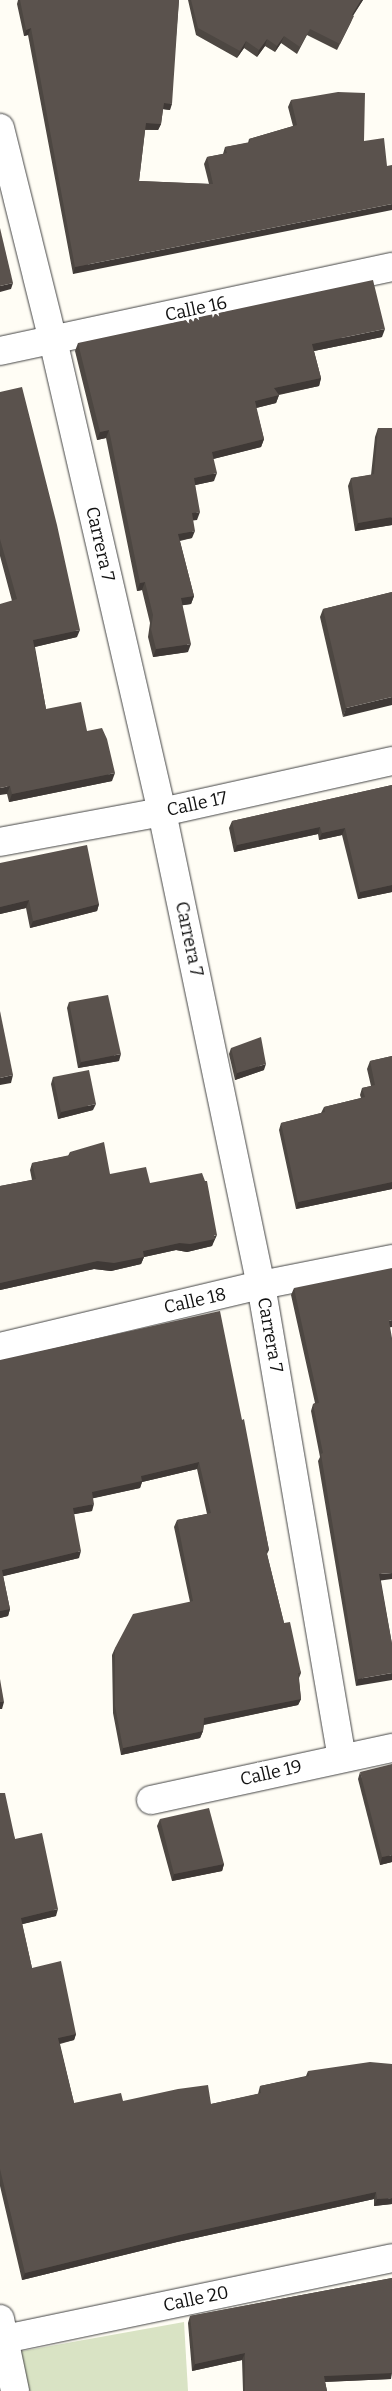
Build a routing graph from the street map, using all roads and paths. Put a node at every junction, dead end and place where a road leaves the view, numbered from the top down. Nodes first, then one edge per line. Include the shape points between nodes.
1 (0, 128) edge
2 (392, 267) edge
3 (53, 340) junction
4 (0, 352) edge
5 (392, 761) edge
6 (162, 812) junction
7 (0, 842) edge
8 (392, 1259) edge
9 (261, 1285) junction
10 (0, 1347) edge
11 (392, 1748) edge
12 (342, 1757) junction
13 (151, 1800) dead end
14 (392, 2258) edge
15 (2, 2333) edge
16 (15, 2391) edge

1 - 3 street, Carrera 7
2 - 3 street, Calle 16
3 - 4 street, Calle 16
3 - 6 street, Carrera 7
5 - 6 street, Calle 17
6 - 7 street, Calle 17
6 - 9 street, Carrera 7
8 - 9 street, Calle 18
9 - 10 street, Calle 18
9 - 12 street, Carrera 7
11 - 12 street, Calle 19
12 - 13 street, Calle 19
14 - 15 street, Calle 20
15 - 16 street

